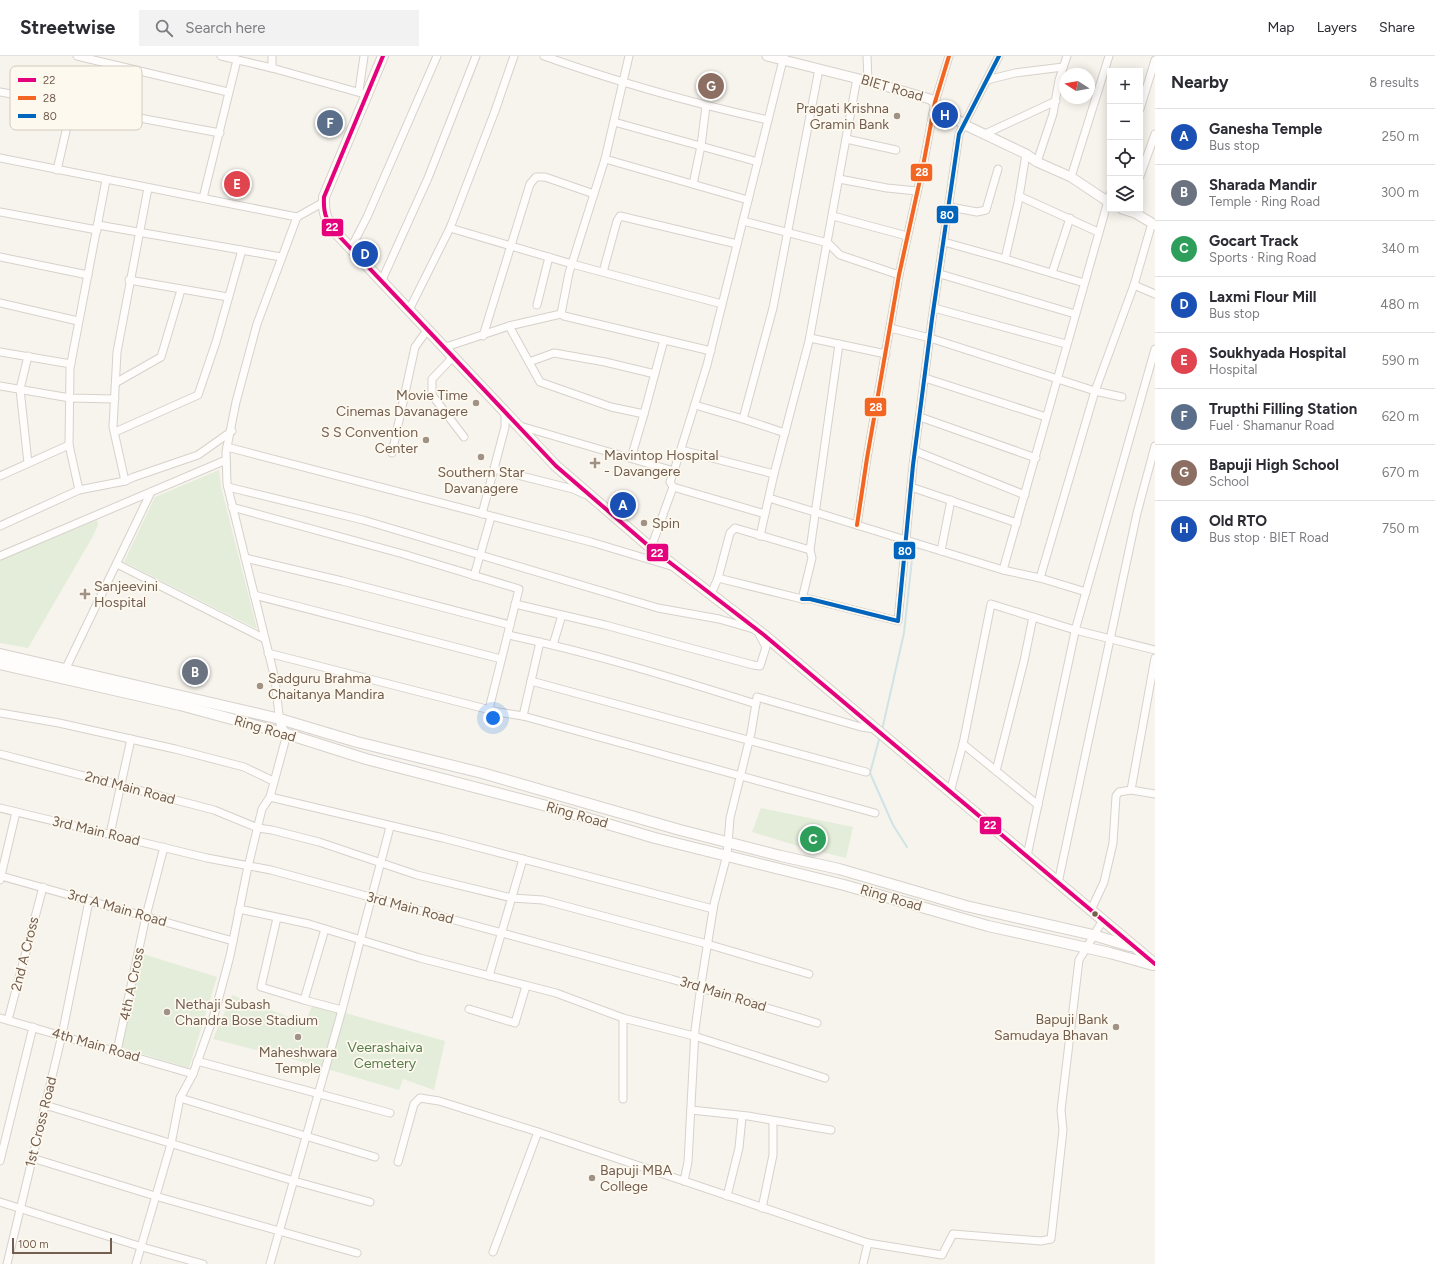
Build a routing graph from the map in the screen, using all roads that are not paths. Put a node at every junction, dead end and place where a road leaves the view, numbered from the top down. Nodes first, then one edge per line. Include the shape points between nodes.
1 (77, 56) edge
2 (221, 56) edge
3 (272, 56) edge
4 (364, 56) edge
5 (383, 56) edge
6 (437, 56) edge
7 (476, 56) edge
8 (514, 56) edge
9 (544, 56) edge
10 (629, 56) edge
11 (767, 56) edge
12 (867, 56) edge
13 (949, 56) edge
14 (999, 56) edge
15 (1067, 56) edge
16 (1109, 56) edge
17 (94, 58) edge
18 (784, 58) edge
19 (236, 60) junction
20 (1155, 60) edge
21 (126, 66) edge
22 (1063, 67) junction
23 (272, 68) junction
24 (819, 69) junction
25 (142, 70) edge
26 (857, 78) junction
27 (987, 80) junction
28 (624, 81) junction
29 (868, 81) junction
30 (0, 92) edge
31 (228, 92) junction
32 (363, 93) junction
33 (10, 94) edge
34 (1056, 101) junction
35 (934, 102) junction
36 (1142, 104) edge
37 (706, 106) junction
38 (142, 118) edge
39 (768, 120) junction
40 (614, 122) junction
41 (963, 124) junction
42 (66, 130) edge
43 (220, 133) junction
44 (985, 134) junction
45 (1155, 134) edge
46 (846, 139) junction
47 (701, 146) junction
48 (896, 150) dead end
49 (1026, 154) junction
50 (0, 158) edge
51 (605, 159) junction
52 (758, 162) junction
53 (1037, 162) junction
54 (1143, 168) edge
55 (998, 169) dead end
56 (57, 170) junction
57 (1071, 177) junction
58 (840, 179) junction
59 (106, 180) junction
60 (692, 184) junction
61 (148, 188) junction
62 (917, 192) junction
63 (594, 194) junction
64 (1019, 196) junction
65 (203, 198) junction
66 (1107, 198) edge
67 (748, 200) junction
68 (324, 202) junction
69 (1107, 205) edge
70 (950, 207) junction
71 (0, 212) edge
72 (1132, 212) edge
73 (833, 216) junction
74 (297, 217) junction
75 (1070, 218) junction
76 (743, 221) junction
77 (1153, 224) edge
78 (98, 227) junction
79 (450, 228) junction
80 (139, 232) junction
81 (787, 232) junction
82 (1098, 232) junction
83 (907, 236) junction
84 (944, 242) junction
85 (828, 243) junction
86 (737, 244) junction
87 (511, 246) junction
88 (351, 248) junction
89 (242, 250) junction
90 (0, 257) edge
91 (281, 257) junction
92 (549, 257) junction
93 (1005, 259) junction
94 (572, 264) junction
95 (603, 272) junction
96 (1052, 273) junction
97 (940, 274) junction
98 (88, 275) junction
99 (898, 275) junction
100 (129, 280) junction
101 (382, 280) junction
102 (1084, 283) junction
103 (1134, 285) junction
104 (181, 290) junction
105 (1155, 294) edge
106 (228, 297) junction
107 (0, 303) edge
108 (722, 304) junction
109 (537, 305) dead end
110 (934, 308) junction
111 (410, 310) junction
112 (561, 314) junction
113 (1075, 314) junction
114 (78, 321) junction
115 (509, 326) junction
116 (890, 328) junction
117 (428, 329) junction
118 (482, 336) junction
119 (810, 338) junction
120 (930, 338) junction
121 (664, 340) junction
122 (839, 344) junction
123 (1066, 344) junction
124 (446, 347) junction
125 (1155, 349) edge
126 (711, 351) junction
127 (0, 352) edge
128 (886, 354) junction
129 (28, 356) junction
130 (454, 356) junction
131 (529, 362) junction
132 (71, 364) junction
133 (655, 374) junction
134 (925, 378) junction
135 (1056, 378) junction
136 (116, 382) junction
137 (0, 386) edge
138 (20, 389) junction
139 (1095, 391) junction
140 (1122, 397) dead end
141 (70, 398) junction
142 (115, 400) junction
143 (695, 405) junction
144 (505, 410) junction
145 (644, 414) junction
146 (920, 417) junction
147 (1046, 417) junction
148 (743, 419) junction
149 (520, 426) junction
150 (232, 431) junction
151 (115, 432) junction
152 (785, 433) junction
153 (464, 437) dead end
154 (68, 445) junction
155 (1155, 446) edge
156 (227, 447) junction
157 (681, 450) junction
158 (915, 451) junction
159 (392, 453) dead end
160 (631, 458) junction
161 (1036, 458) junction
162 (226, 460) junction
163 (28, 463) junction
164 (494, 469) junction
165 (674, 471) junction
166 (774, 474) junction
167 (0, 476) edge
168 (126, 481) junction
169 (228, 487) junction
170 (673, 487) junction
171 (911, 487) junction
172 (79, 490) junction
173 (151, 492) junction
174 (1025, 495) junction
175 (769, 498) junction
176 (597, 500) junction
177 (951, 500) junction
178 (232, 507) junction
179 (814, 512) junction
180 (482, 514) junction
181 (765, 514) junction
182 (491, 517) junction
183 (1017, 523) junction
184 (857, 525) junction
185 (0, 526) edge
186 (760, 536) junction
187 (906, 540) junction
188 (651, 548) junction
189 (810, 550) junction
190 (941, 551) junction
191 (480, 555) junction
192 (0, 556) edge
193 (245, 558) junction
194 (116, 564) junction
195 (677, 568) junction
196 (1003, 570) junction
197 (474, 576) junction
198 (718, 578) junction
199 (1040, 578) junction
200 (1086, 592) junction
201 (711, 594) junction
202 (254, 595) junction
203 (802, 599) junction
204 (515, 604) junction
205 (562, 615) junction
206 (1033, 617) junction
207 (510, 625) junction
208 (757, 630) junction
209 (1075, 630) junction
210 (508, 635) junction
211 (1110, 638) junction
212 (265, 639) junction
213 (540, 642) junction
214 (553, 644) junction
215 (1155, 650) edge
216 (268, 653) junction
217 (0, 654) edge
218 (1155, 658) edge
219 (501, 659) junction
220 (0, 664) edge
221 (66, 670) junction
222 (531, 681) junction
223 (756, 704) junction
224 (489, 709) junction
225 (0, 714) edge
226 (523, 716) junction
227 (280, 719) junction
228 (879, 732) junction
229 (287, 734) junction
230 (132, 739) junction
231 (749, 740) junction
232 (963, 744) junction
233 (0, 754) edge
234 (996, 771) junction
235 (866, 772) dead end
236 (741, 776) junction
237 (273, 781) junction
238 (120, 786) junction
239 (1131, 790) junction
240 (950, 792) junction
241 (1155, 794) edge
242 (270, 797) junction
243 (1038, 805) junction
244 (0, 808) edge
245 (16, 812) junction
246 (875, 813) dead end
247 (390, 827) junction
248 (258, 828) junction
249 (110, 834) junction
250 (729, 841) junction
251 (164, 847) junction
252 (727, 855) junction
253 (1027, 856) junction
254 (523, 859) junction
255 (380, 863) junction
256 (248, 867) junction
257 (1, 878) edge
258 (1058, 883) junction
259 (42, 887) junction
260 (371, 898) junction
261 (512, 898) junction
262 (89, 901) junction
263 (239, 909) junction
264 (713, 909) junction
265 (1091, 910) junction
266 (146, 916) junction
267 (277, 918) junction
268 (1103, 920) junction
269 (325, 929) junction
270 (500, 933) junction
271 (1093, 935) junction
272 (360, 940) junction
273 (233, 941) junction
274 (1118, 943) junction
275 (707, 944) junction
276 (1086, 948) junction
277 (1135, 948) junction
278 (1152, 964) edge
279 (1155, 970) edge
280 (809, 974) dead end
281 (489, 976) junction
282 (526, 986) junction
283 (700, 988) junction
284 (304, 1000) junction
285 (469, 1009) dead end
286 (342, 1010) junction
287 (0, 1018) edge
288 (622, 1018) junction
289 (8, 1020) junction
290 (817, 1023) dead end
291 (33, 1027) junction
292 (62, 1035) junction
293 (694, 1036) junction
294 (117, 1051) junction
295 (197, 1061) junction
296 (193, 1074) junction
297 (825, 1078) dead end
298 (318, 1094) junction
299 (180, 1098) junction
300 (623, 1099) dead end
301 (45, 1105) junction
302 (691, 1110) junction
303 (390, 1113) dead end
304 (742, 1117) junction
305 (773, 1121) junction
306 (831, 1130) dead end
307 (538, 1132) junction
308 (306, 1137) junction
309 (171, 1144) junction
310 (375, 1157) dead end
311 (32, 1158) junction
312 (0, 1161) edge
313 (398, 1162) dead end
314 (294, 1181) junction
315 (684, 1182) junction
316 (155, 1196) junction
317 (726, 1196) junction
318 (0, 1202) edge
319 (370, 1202) dead end
320 (20, 1208) junction
321 (762, 1208) junction
322 (281, 1231) junction
323 (868, 1243) junction
324 (142, 1247) junction
325 (493, 1252) dead end
326 (357, 1253) dead end
327 (7, 1264) edge
328 (136, 1264) edge
329 (204, 1264) edge
330 (270, 1264) edge
331 (863, 1264) edge

1 - 17 street
2 - 19 street
3 - 23 street
4 - 32 street
5 - 32 main road
6 - 88 street
7 - 101 street via 428,178
8 - 79 street
9 - 28 street via 585,71
10 - 28 street
11 - 18 street, BIET Road
12 - 29 street
13 - 35 street
14 - 27 street
15 - 22 street
16 - 57 street
17 - 21 street
18 - 24 street, BIET Road
18 - 39 street
19 - 23 street
19 - 31 street
20 - 36 street
22 - 27 street via 1015,73
22 - 34 street
23 - 32 street
24 - 26 street, BIET Road
24 - 81 street
25 - 31 street
26 - 29 street, BIET Road
26 - 46 street
27 - 41 street
28 - 37 street
28 - 40 street
29 - 35 street, BIET Road
30 - 33 street
31 - 43 street
32 - 68 main road
34 - 44 street
34 - 53 street
35 - 41 street, BIET Road
35 - 62 street
37 - 39 street
37 - 47 street
38 - 43 street
39 - 52 street
40 - 47 street
40 - 51 street
41 - 44 street, BIET Road
41 - 70 street
42 - 56 street
43 - 65 street
44 - 49 street, BIET Road
45 - 54 street
46 - 48 street
46 - 58 street
47 - 52 street
47 - 60 street
49 - 53 street, BIET Road
49 - 64 street
50 - 56 street
51 - 60 street
51 - 63 street
52 - 67 street
53 - 57 street, BIET Road
55 - 70 street via 986,210 977,212
56 - 59 street
57 - 66 street, BIET Road
58 - 62 street
58 - 73 street
59 - 61 street
59 - 78 street
60 - 67 street
61 - 65 street
61 - 80 street
62 - 83 street
63 - 87 street via 545,177 536,177 530,184
63 - 94 street
64 - 75 street
64 - 93 street
65 - 74 street
67 - 76 street
68 - 74 street
68 - 88 main road via 324,211 329,223
69 - 82 street
70 - 84 street
71 - 78 street
72 - 77 street
73 - 83 street
73 - 85 street
74 - 91 street
75 - 82 street
75 - 96 street
76 - 81 street
76 - 86 street
77 - 103 street
78 - 80 street
78 - 98 street
79 - 87 street
79 - 111 street
80 - 89 street
80 - 100 street
81 - 85 street
81 - 148 street via 773,308
82 - 102 street
83 - 99 street
84 - 93 street
84 - 97 street
85 - 99 street via 840,255
85 - 119 street
86 - 95 street via 620,216
86 - 108 street
87 - 92 street
87 - 118 street
88 - 101 main road
89 - 91 street
89 - 106 street
90 - 98 street
91 - 150 street via 257,324 236,402
92 - 94 street
92 - 109 street
93 - 96 street
94 - 95 street
94 - 112 street
95 - 108 street
96 - 102 street
97 - 110 street
97 - 113 street
98 - 114 street
99 - 116 street
100 - 104 street
100 - 136 street via 117,352
101 - 111 main road
102 - 113 street
103 - 105 street
103 - 139 street
104 - 106 street
104 - 136 street via 161,357
106 - 151 street via 198,395
107 - 114 street
108 - 126 street
110 - 120 street
110 - 123 street
111 - 117 main road
112 - 115 street
112 - 121 street
113 - 123 street
114 - 132 street
115 - 118 street
115 - 131 street
116 - 120 street
116 - 128 street
117 - 124 main road
117 - 159 street via 415,347
118 - 124 street
119 - 122 street
119 - 152 street
120 - 134 street
120 - 135 street
121 - 126 street
121 - 133 street
122 - 128 street
122 - 179 street
123 - 135 street
124 - 130 main road
125 - 200 street
126 - 143 street
127 - 129 street
128 - 184 street
129 - 132 street
129 - 138 street
130 - 144 main road
130 - 153 street via 432,379 432,395
131 - 133 street via 554,353
131 - 145 street via 540,382 611,407
132 - 141 street
133 - 145 street
134 - 146 street
134 - 147 street
135 - 139 street
135 - 147 street
136 - 142 street
137 - 138 street
138 - 141 street
138 - 163 street
139 - 140 street
139 - 199 street
141 - 142 street
141 - 154 street
142 - 151 street
143 - 148 street
143 - 157 street
144 - 149 main road
144 - 164 street via 505,426
145 - 160 street
146 - 158 street
146 - 161 street
147 - 161 street
148 - 152 street
149 - 160 street
149 - 176 main road via 556,466
150 - 156 street
150 - 168 street via 198,455
151 - 168 street
152 - 166 street
154 - 163 street
154 - 172 street
155 - 211 street via 1137,514
156 - 162 street
156 - 180 street
157 - 165 street
157 - 166 street
158 - 171 street
158 - 174 street
160 - 165 street
161 - 174 street
162 - 169 street
162 - 173 street
163 - 167 street
164 - 176 street via 573,489
164 - 180 street
165 - 170 street via 670,482
166 - 175 street
168 - 172 street
169 - 178 street
169 - 191 street via 363,520
170 - 181 street
170 - 188 street
171 - 177 street
171 - 187 street
172 - 185 street
173 - 192 street
173 - 194 street
174 - 183 street
175 - 179 street
175 - 181 street
176 - 188 main road
177 - 183 street
177 - 190 street
178 - 193 street
178 - 197 street
179 - 184 street
179 - 189 street
180 - 182 street
181 - 186 street
182 - 191 street
182 - 195 street via 591,542
183 - 196 street
184 - 187 street
186 - 189 street
186 - 198 street via 735,528 730,533
187 - 190 street
187 - 203 street via 898,621
188 - 195 main road
189 - 203 street via 812,558
190 - 196 street
191 - 197 street
191 - 208 street via 658,608 719,619
193 - 202 street
193 - 207 street
194 - 212 street
194 - 221 street
195 - 201 main road
196 - 199 street
197 - 204 street via 519,589
198 - 201 street
198 - 203 street
199 - 200 street
200 - 209 street
201 - 208 main road
202 - 212 street
202 - 219 street
204 - 205 street
204 - 207 street
205 - 208 street via 760,666 766,647
205 - 214 street
206 - 209 street
206 - 232 street via 991,604
206 - 234 street
207 - 210 street
208 - 228 main road
209 - 211 street
209 - 243 street
210 - 213 street
210 - 219 street
211 - 215 street
211 - 258 street
212 - 216 street
213 - 214 street
213 - 222 street
214 - 223 street
216 - 224 street
216 - 227 street via 275,679
217 - 221 main road, Ring Road
218 - 239 street
219 - 224 street
220 - 229 main road, Ring Road via 180,705
221 - 227 main road, Ring Road
222 - 226 street
222 - 231 street
223 - 228 street via 757,697
223 - 231 street
224 - 226 street
225 - 230 street via 59,723
226 - 236 street
227 - 229 street via 280,724
227 - 250 main road, Ring Road via 357,742 482,773 585,804
228 - 240 main road
229 - 237 street
229 - 252 main road, Ring Road via 656,838
230 - 237 street via 244,766
230 - 238 street
231 - 235 street
231 - 236 street
232 - 234 street
232 - 240 street
233 - 238 street, 2nd Main Road
234 - 243 street
236 - 246 street
236 - 250 street via 730,818
237 - 242 street
238 - 248 street, 2nd Main Road via 214,810
238 - 249 street
239 - 241 street
239 - 265 street via 1119,792 1116,796 1113,843 1104,882
240 - 253 main road
242 - 247 street
242 - 248 street via 262,809
243 - 253 street
244 - 245 street, 3rd Main Road
245 - 249 street, 3rd Main Road
245 - 257 street
247 - 254 street
247 - 255 street
248 - 255 street, 2nd Main Road via 319,842
248 - 256 street
249 - 251 street, 3rd Main Road
250 - 252 street
250 - 271 main road, Ring Road via 839,869 966,906
251 - 256 street, 3rd Main Road
251 - 266 street, 4th A Cross
252 - 264 street
252 - 276 main road, Ring Road via 988,926
253 - 258 main road
254 - 261 street
254 - 264 street
255 - 260 street
255 - 261 street, 2nd Main Road via 417,875
256 - 260 street, 3rd Main Road via 271,870
256 - 263 street
257 - 259 street, 3rd A Main Road
258 - 265 main road
259 - 262 street, 3rd A Main Road
259 - 289 street, 2nd A Cross
260 - 270 street, 3rd Main Road
260 - 272 street
261 - 270 street
261 - 275 street, 2nd Main Road via 543,900
262 - 266 street, 3rd A Main Road
262 - 292 street, 1st Cross Road
263 - 267 street
263 - 273 street
264 - 275 street
265 - 268 main road
266 - 273 street, 3rd A Main Road
266 - 294 street, 4th A Cross
267 - 269 street
267 - 284 street via 261,987
268 - 271 street
268 - 277 main road
269 - 272 street
269 - 284 street
270 - 281 street
270 - 283 street, 3rd Main Road
271 - 274 main road, Ring Road
271 - 276 street
272 - 281 street
272 - 286 street
273 - 295 street via 215,1012
274 - 277 main road, Ring Road
274 - 278 main road
275 - 280 street, 2nd Main Road
275 - 283 street
276 - 278 main road, Ring Road
276 - 323 street via 1079,960 1061,1110 1063,1130 1051,1239 1041,1241 953,1234 942,1255
277 - 278 main road
278 - 279 main road
281 - 282 street
282 - 285 street via 515,1023
282 - 288 street
283 - 290 street, 3rd Main Road
283 - 293 street
284 - 286 street
286 - 298 street
287 - 289 street, 4th Main Road
288 - 293 street
288 - 300 street
289 - 291 street, 4th Main Road
291 - 292 street, 4th Main Road
291 - 312 street
292 - 294 street, 4th Main Road
292 - 301 street, 1st Cross Road
293 - 297 street
293 - 302 street
294 - 296 street, 4th Main Road
295 - 296 street
295 - 298 street
296 - 299 street
298 - 303 street
298 - 308 street
299 - 308 street
299 - 309 street
301 - 309 street
301 - 311 street, 1st Cross Road
302 - 304 street
302 - 315 street via 688,1162
304 - 305 street
304 - 317 street via 739,1148
305 - 306 street
305 - 321 street via 773,1155
307 - 313 street via 438,1101 420,1098 414,1104
307 - 315 street
307 - 325 street
308 - 310 street
308 - 314 street
309 - 314 street
309 - 316 street
311 - 316 street
311 - 320 street, 1st Cross Road
314 - 319 street
314 - 322 street
315 - 317 street
316 - 322 street
316 - 324 street
317 - 321 street
318 - 320 street
320 - 324 street
320 - 327 street, 1st Cross Road
321 - 323 street
322 - 326 street
322 - 330 street
323 - 331 street
324 - 328 street
324 - 329 street

